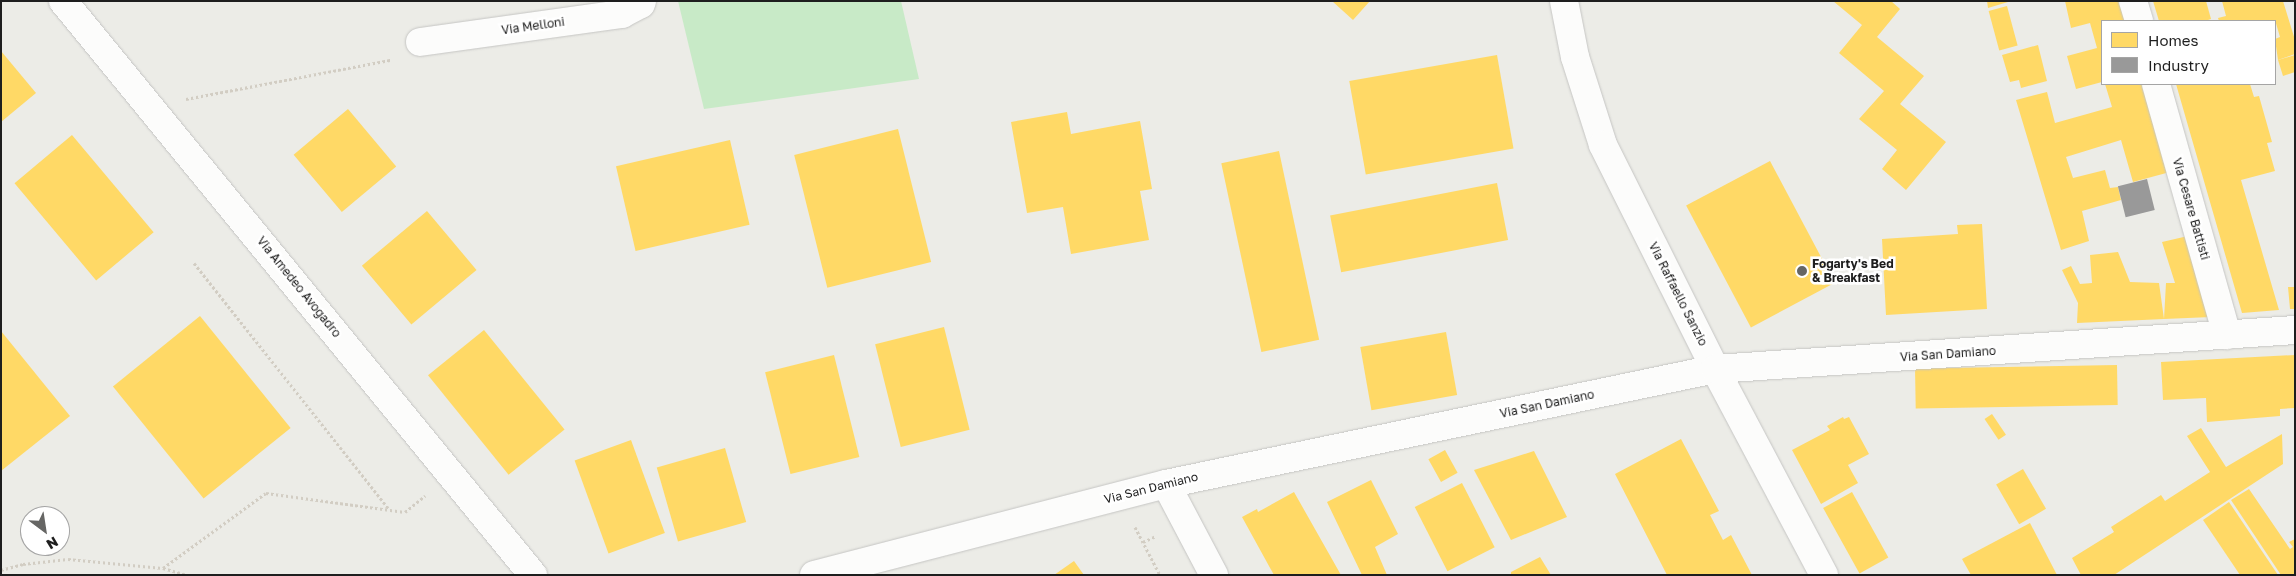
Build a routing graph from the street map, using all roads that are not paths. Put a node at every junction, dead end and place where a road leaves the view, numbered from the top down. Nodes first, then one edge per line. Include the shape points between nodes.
1 (63, 1) edge
2 (642, 1) edge
3 (1564, 1) edge
4 (2133, 1) edge
5 (2139, 20) edge
6 (420, 42) road end
7 (2156, 85) edge
8 (2295, 330) edge
9 (2226, 335) junction
10 (1716, 369) junction
11 (1166, 484) junction
12 (533, 575) edge
13 (814, 575) edge
14 (1214, 575) edge
15 (1824, 575) edge

1 - 12 street, Via Amedeo Avogadro
2 - 6 street, Via Melloni via 622,14
3 - 10 street, Via Raffaello Sanzio via 1575,57 1604,145
4 - 5 street
7 - 9 street, Via Cesare Battisti
8 - 9 street, Via San Damiano
9 - 10 street, Via San Damiano
10 - 11 street, Via San Damiano
10 - 15 street, Via Raffaello Sanzio
11 - 13 street, Via San Damiano
11 - 14 street

